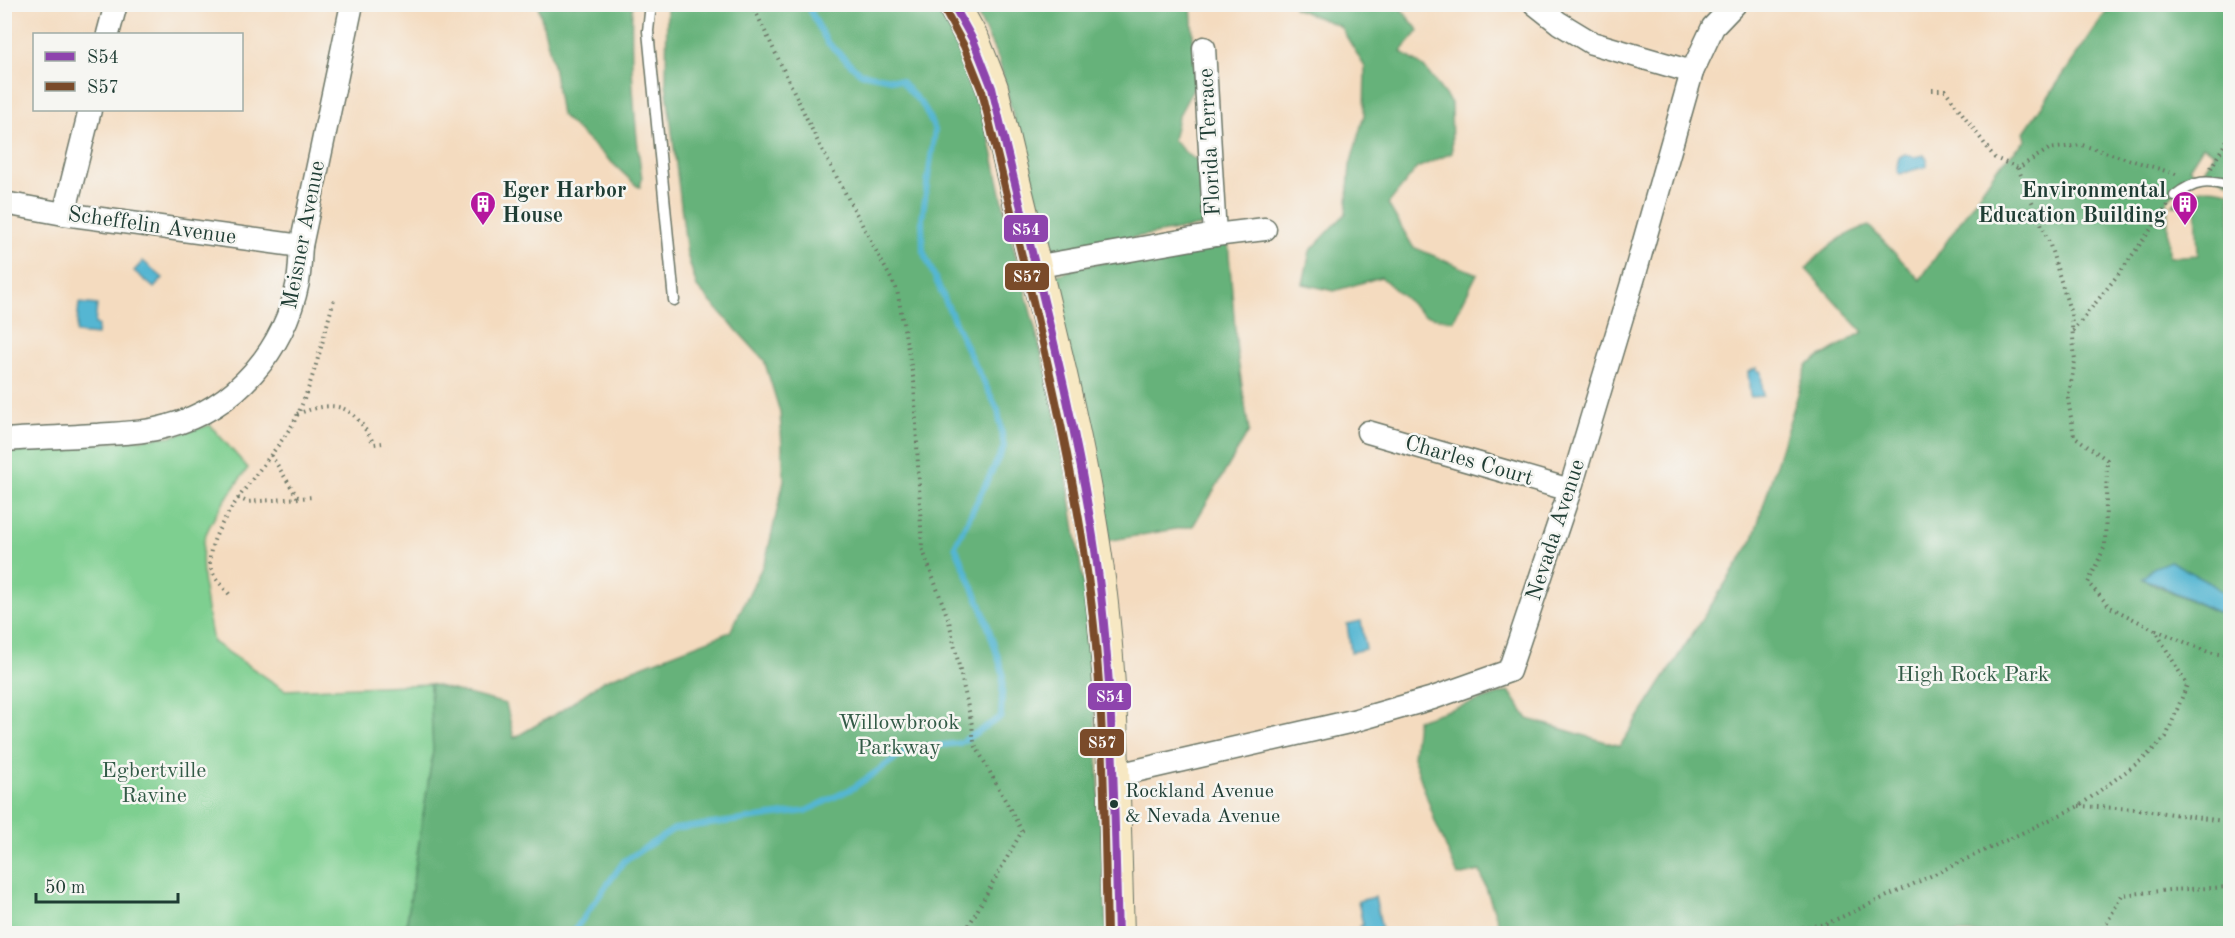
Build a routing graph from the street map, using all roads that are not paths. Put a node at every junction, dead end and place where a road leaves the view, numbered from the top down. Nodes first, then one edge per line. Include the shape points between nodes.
1 (116, 4) edge
2 (352, 4) edge
3 (651, 4) edge
4 (953, 4) edge
5 (1534, 4) edge
6 (1735, 4) edge
7 (108, 33) edge
8 (1204, 48) dead end
9 (1692, 72) junction
10 (90, 111) edge
11 (2230, 186) edge
12 (2175, 196) road end
13 (4, 203) edge
14 (64, 214) junction
15 (1265, 229) dead end
16 (1215, 235) junction
17 (301, 246) junction
18 (1034, 267) junction
19 (674, 300) dead end
20 (1368, 432) dead end
21 (4, 440) edge
22 (1570, 490) junction
23 (1113, 776) junction
24 (1118, 933) edge

1 - 7 street
2 - 17 street, Meisner Avenue
3 - 19 lane via 648,31
4 - 18 street via 974,42 992,88
5 - 9 street via 1592,43
6 - 9 street, Nevada Avenue via 1713,27
8 - 16 street, Florida Terrace
9 - 22 street, Nevada Avenue
10 - 14 street
11 - 12 lane via 2203,181
13 - 14 street, Scheffelin Avenue
14 - 17 street, Scheffelin Avenue
15 - 16 street, Florida Terrace
16 - 18 street, Florida Terrace
17 - 21 street, Meisner Avenue via 299,279 282,334 264,361 226,399 196,416 142,432
18 - 23 street via 1062,380 1097,562
20 - 22 street, Charles Court
22 - 23 street, Nevada Avenue via 1509,671 1353,721
23 - 24 street

